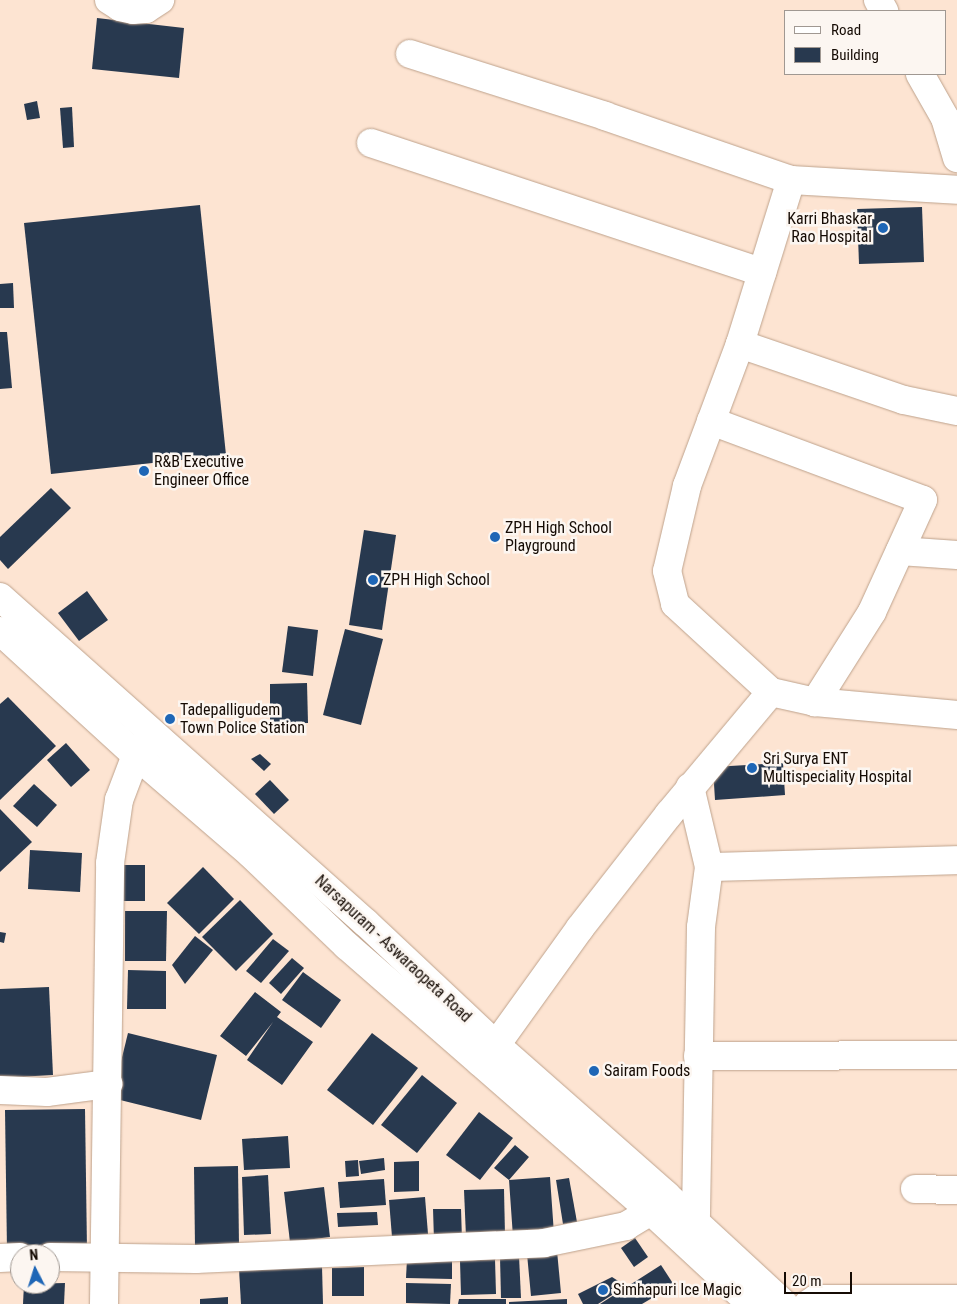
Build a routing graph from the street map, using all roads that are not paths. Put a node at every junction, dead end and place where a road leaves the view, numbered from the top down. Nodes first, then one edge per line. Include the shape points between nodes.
1 (109, 0) edge
2 (160, 0) edge
3 (410, 54) dead end
4 (921, 75) edge
5 (371, 143) dead end
6 (957, 158) edge
7 (791, 180) junction
8 (957, 190) edge
9 (762, 272) junction
10 (740, 344) junction
11 (957, 411) edge
12 (711, 421) junction
13 (900, 551) junction
14 (957, 554) edge
15 (0, 597) edge
16 (0, 631) edge
17 (771, 692) junction
18 (815, 702) junction
19 (957, 715) edge
20 (145, 745) junction
21 (690, 788) junction
22 (957, 860) edge
23 (709, 867) junction
24 (488, 1053) junction
25 (957, 1055) edge
26 (698, 1056) junction
27 (108, 1084) junction
28 (0, 1090) edge
29 (915, 1189) dead end
30 (957, 1190) edge
31 (651, 1211) junction
32 (696, 1224) junction
33 (106, 1256) junction
34 (60, 1257) edge
35 (957, 1299) edge
36 (104, 1304) edge
37 (751, 1304) edge
38 (784, 1304) edge
39 (808, 1304) edge

1 - 2 street via 133,10 146,9
3 - 7 street
4 - 6 street via 945,118
5 - 9 street
7 - 8 street
7 - 9 street
9 - 10 street
10 - 11 street via 904,400
10 - 12 street
12 - 13 street via 923,500
12 - 17 street via 687,486 667,571 675,604
13 - 14 street
13 - 18 street via 872,612
15 - 20 street, Narsapuram - Aswaraopeta Road
16 - 20 street, Narsapuram - Aswaraopeta Road
17 - 18 street
17 - 21 street
18 - 19 street
20 - 24 street, Narsapuram - Aswaraopeta Road via 359,917
20 - 27 street via 119,800 110,862
21 - 23 street
21 - 24 street via 580,928
22 - 23 street
23 - 26 street via 701,927
24 - 31 street, Narsapuram - Aswaraopeta Road
24 - 32 street, Narsapuram - Aswaraopeta Road via 666,1195
25 - 26 street
26 - 32 street
27 - 28 street via 47,1092
27 - 33 street
29 - 30 street
31 - 33 street via 626,1226 544,1243 196,1259
31 - 37 street, Narsapuram - Aswaraopeta Road
32 - 38 street, Narsapuram - Aswaraopeta Road
33 - 34 street
33 - 36 street
35 - 39 street via 816,1299

